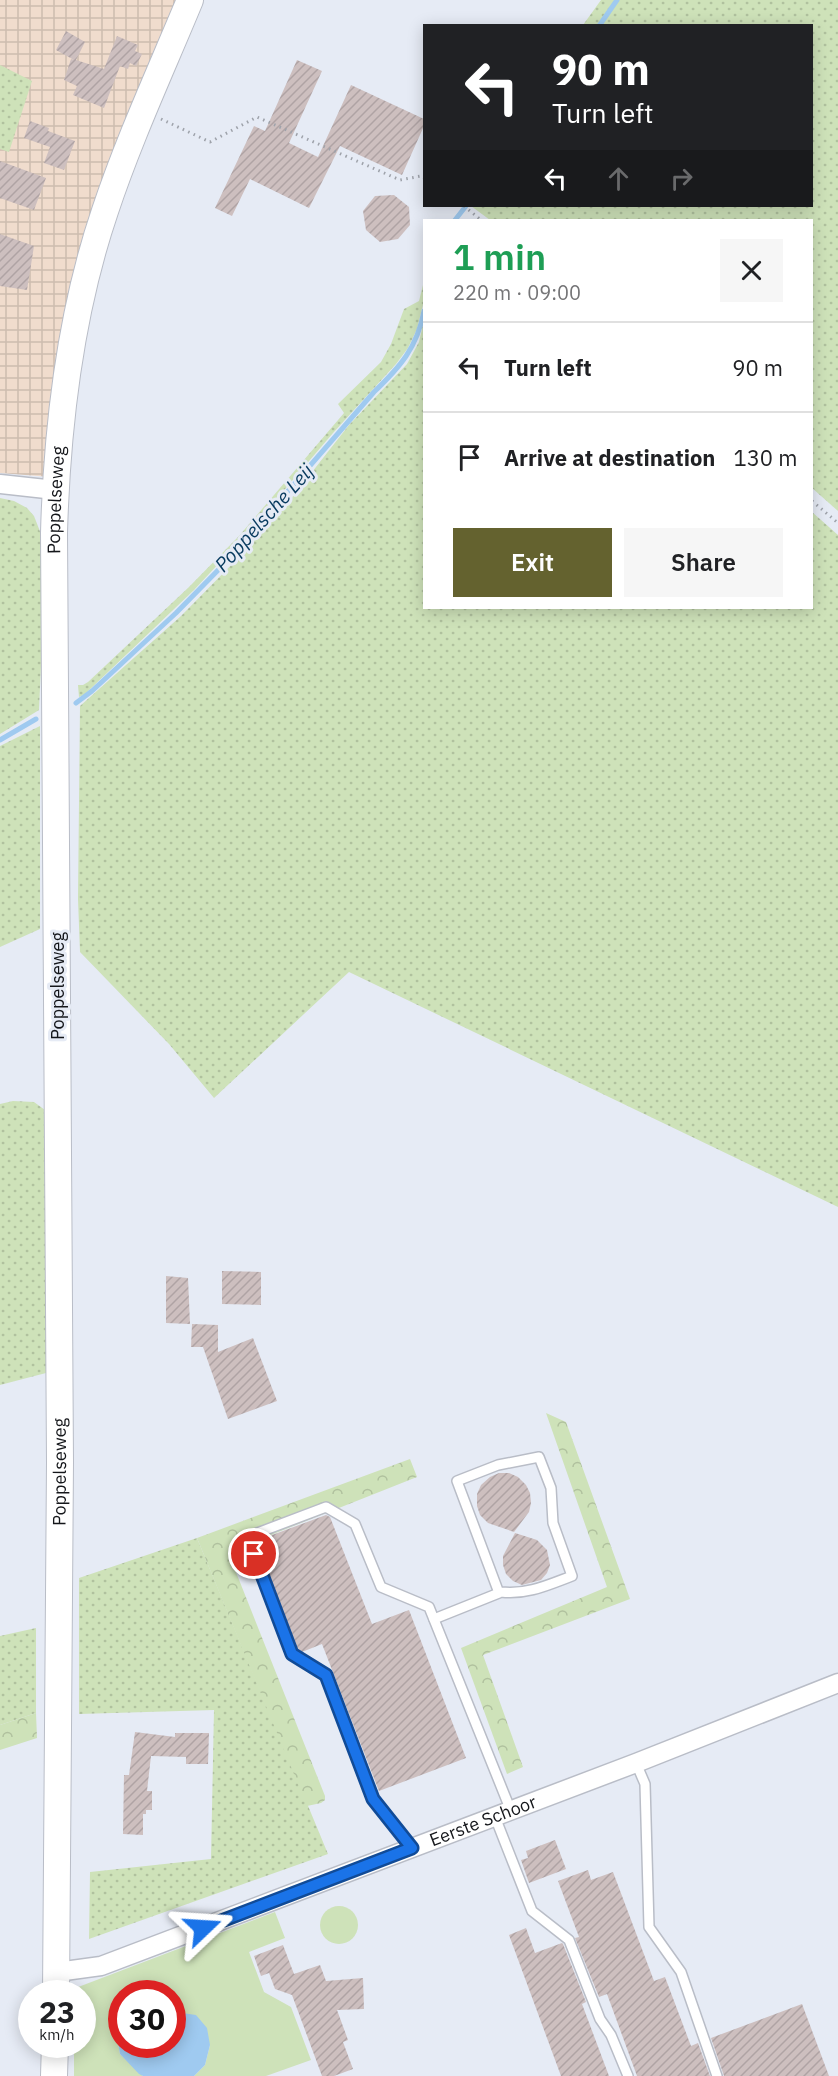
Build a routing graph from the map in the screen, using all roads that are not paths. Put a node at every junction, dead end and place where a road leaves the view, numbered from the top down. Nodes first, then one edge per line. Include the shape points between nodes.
1 (190, 0) edge
2 (0, 484) edge
3 (55, 490) junction
4 (252, 1535) dead end
5 (254, 1554) dead end
6 (499, 1593) junction
7 (434, 1619) junction
8 (838, 1683) edge
9 (636, 1763) junction
10 (503, 1814) junction
11 (412, 1848) junction
12 (57, 1980) edge
13 (65, 1980) edge
14 (55, 2058) edge
15 (54, 2076) edge
16 (628, 2076) edge
17 (717, 2076) edge

1 - 3 street, Poppelseweg via 104,212 83,288 62,403
2 - 3 street
3 - 12 street, Poppelseweg via 60,1438
4 - 7 lane via 326,1507 355,1524 381,1587 429,1606
5 - 11 lane via 292,1654 326,1675 373,1799
6 - 6 lane via 518,1594 572,1576 553,1522 551,1488 539,1457 498,1465 457,1481
6 - 7 lane
7 - 10 lane
8 - 9 street, Eerste Schoor
9 - 10 street, Eerste Schoor
9 - 17 lane via 645,1784 649,1927 681,1972
10 - 11 street, Eerste Schoor
10 - 16 lane via 532,1911 568,1940
11 - 13 street, Eerste Schoor
14 - 15 street

